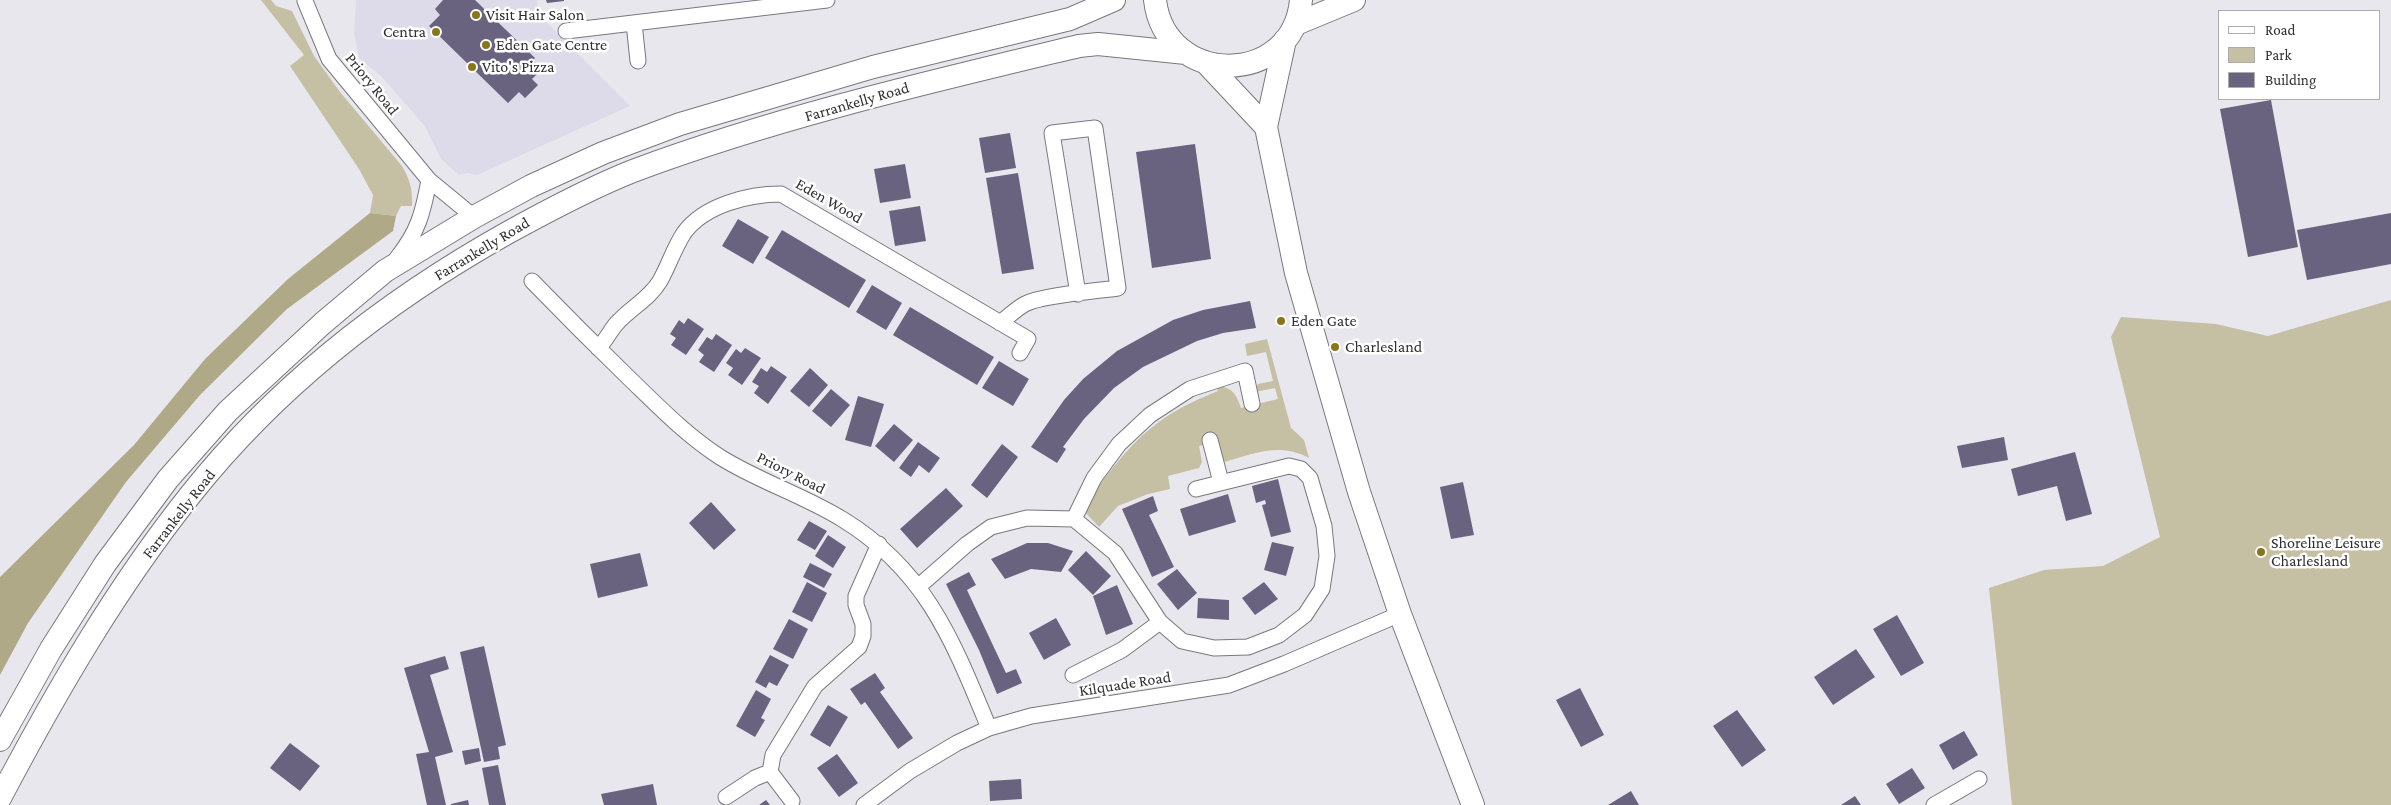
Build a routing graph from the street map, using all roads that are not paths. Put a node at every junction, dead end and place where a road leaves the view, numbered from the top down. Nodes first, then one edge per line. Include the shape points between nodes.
1 (294, 0) edge
2 (306, 0) edge
3 (827, 0) edge
4 (1114, 0) edge
5 (1155, 0) edge
6 (1301, 0) edge
7 (1354, 0) edge
8 (634, 23) junction
9 (566, 31) dead end
10 (1290, 32) junction
11 (1186, 54) junction
12 (638, 61) dead end
13 (1207, 64) junction
14 (1266, 127) junction
15 (429, 180) junction
16 (474, 217) junction
17 (385, 271) junction
18 (532, 282) dead end
19 (1078, 294) junction
20 (1000, 323) junction
21 (598, 348) junction
22 (1020, 353) dead end
23 (1252, 404) dead end
24 (1210, 440) dead end
25 (1221, 482) junction
26 (1196, 489) dead end
27 (1074, 519) junction
28 (879, 544) junction
29 (918, 587) junction
30 (1400, 614) junction
31 (1160, 622) junction
32 (1073, 675) dead end
33 (988, 728) junction
34 (0, 740) edge
35 (770, 772) junction
36 (1979, 779) dead end
37 (726, 797) dead end
38 (0, 798) edge
39 (792, 801) dead end
40 (864, 805) edge
41 (1472, 805) edge
42 (1934, 805) edge

1 - 2 street
2 - 15 street, Priory Road via 329,59
3 - 8 street
4 - 16 main road, Farrankelly Road via 1070,19 873,67 680,124 540,182
5 - 11 main road via 1160,22
6 - 10 main road
7 - 10 main road
8 - 9 street
8 - 12 street
10 - 13 main road via 1271,54 1253,63 1230,67
10 - 14 main road
11 - 13 main road
11 - 38 main road, Farrankelly Road via 1098,44 1079,46 878,95 718,142 630,172 548,211 466,256 384,310 322,360 259,418 192,493 124,585 63,682
13 - 14 main road
14 - 30 main road via 1296,273 1359,492
15 - 16 street, Priory Road
15 - 17 street via 421,219 412,240
16 - 17 main road, Farrankelly Road
17 - 34 main road, Farrankelly Road via 228,411 168,479 105,564
18 - 21 street, Priory Road
19 - 19 street via 1052,133 1095,128 1118,288
19 - 20 street via 1027,303
20 - 21 street, Eden Wood via 799,203 781,194 766,194 731,202 705,214 685,231 660,282 618,322
20 - 22 street, Eden Wood via 1028,339
21 - 28 street, Priory Road via 672,419 721,457 841,519
23 - 27 street via 1246,371 1190,389 1158,410 1119,444 1094,478
24 - 25 street
25 - 26 street
25 - 31 street via 1289,466 1301,469 1310,478 1324,526 1327,556 1322,589 1305,615 1279,635 1248,647 1214,648 1182,641
27 - 29 street via 1026,518 991,527
27 - 31 street via 1116,553
28 - 29 street, Priory Road
28 - 35 street via 856,596 863,624 859,647 815,686 773,756
29 - 33 street, Priory Road via 951,638
30 - 33 street, Kilquade Road via 1229,685 1030,716
30 - 41 main road
31 - 32 street via 1122,650
33 - 40 street, Kilquade Road via 956,742 910,770
35 - 37 street
35 - 39 street
36 - 42 street

